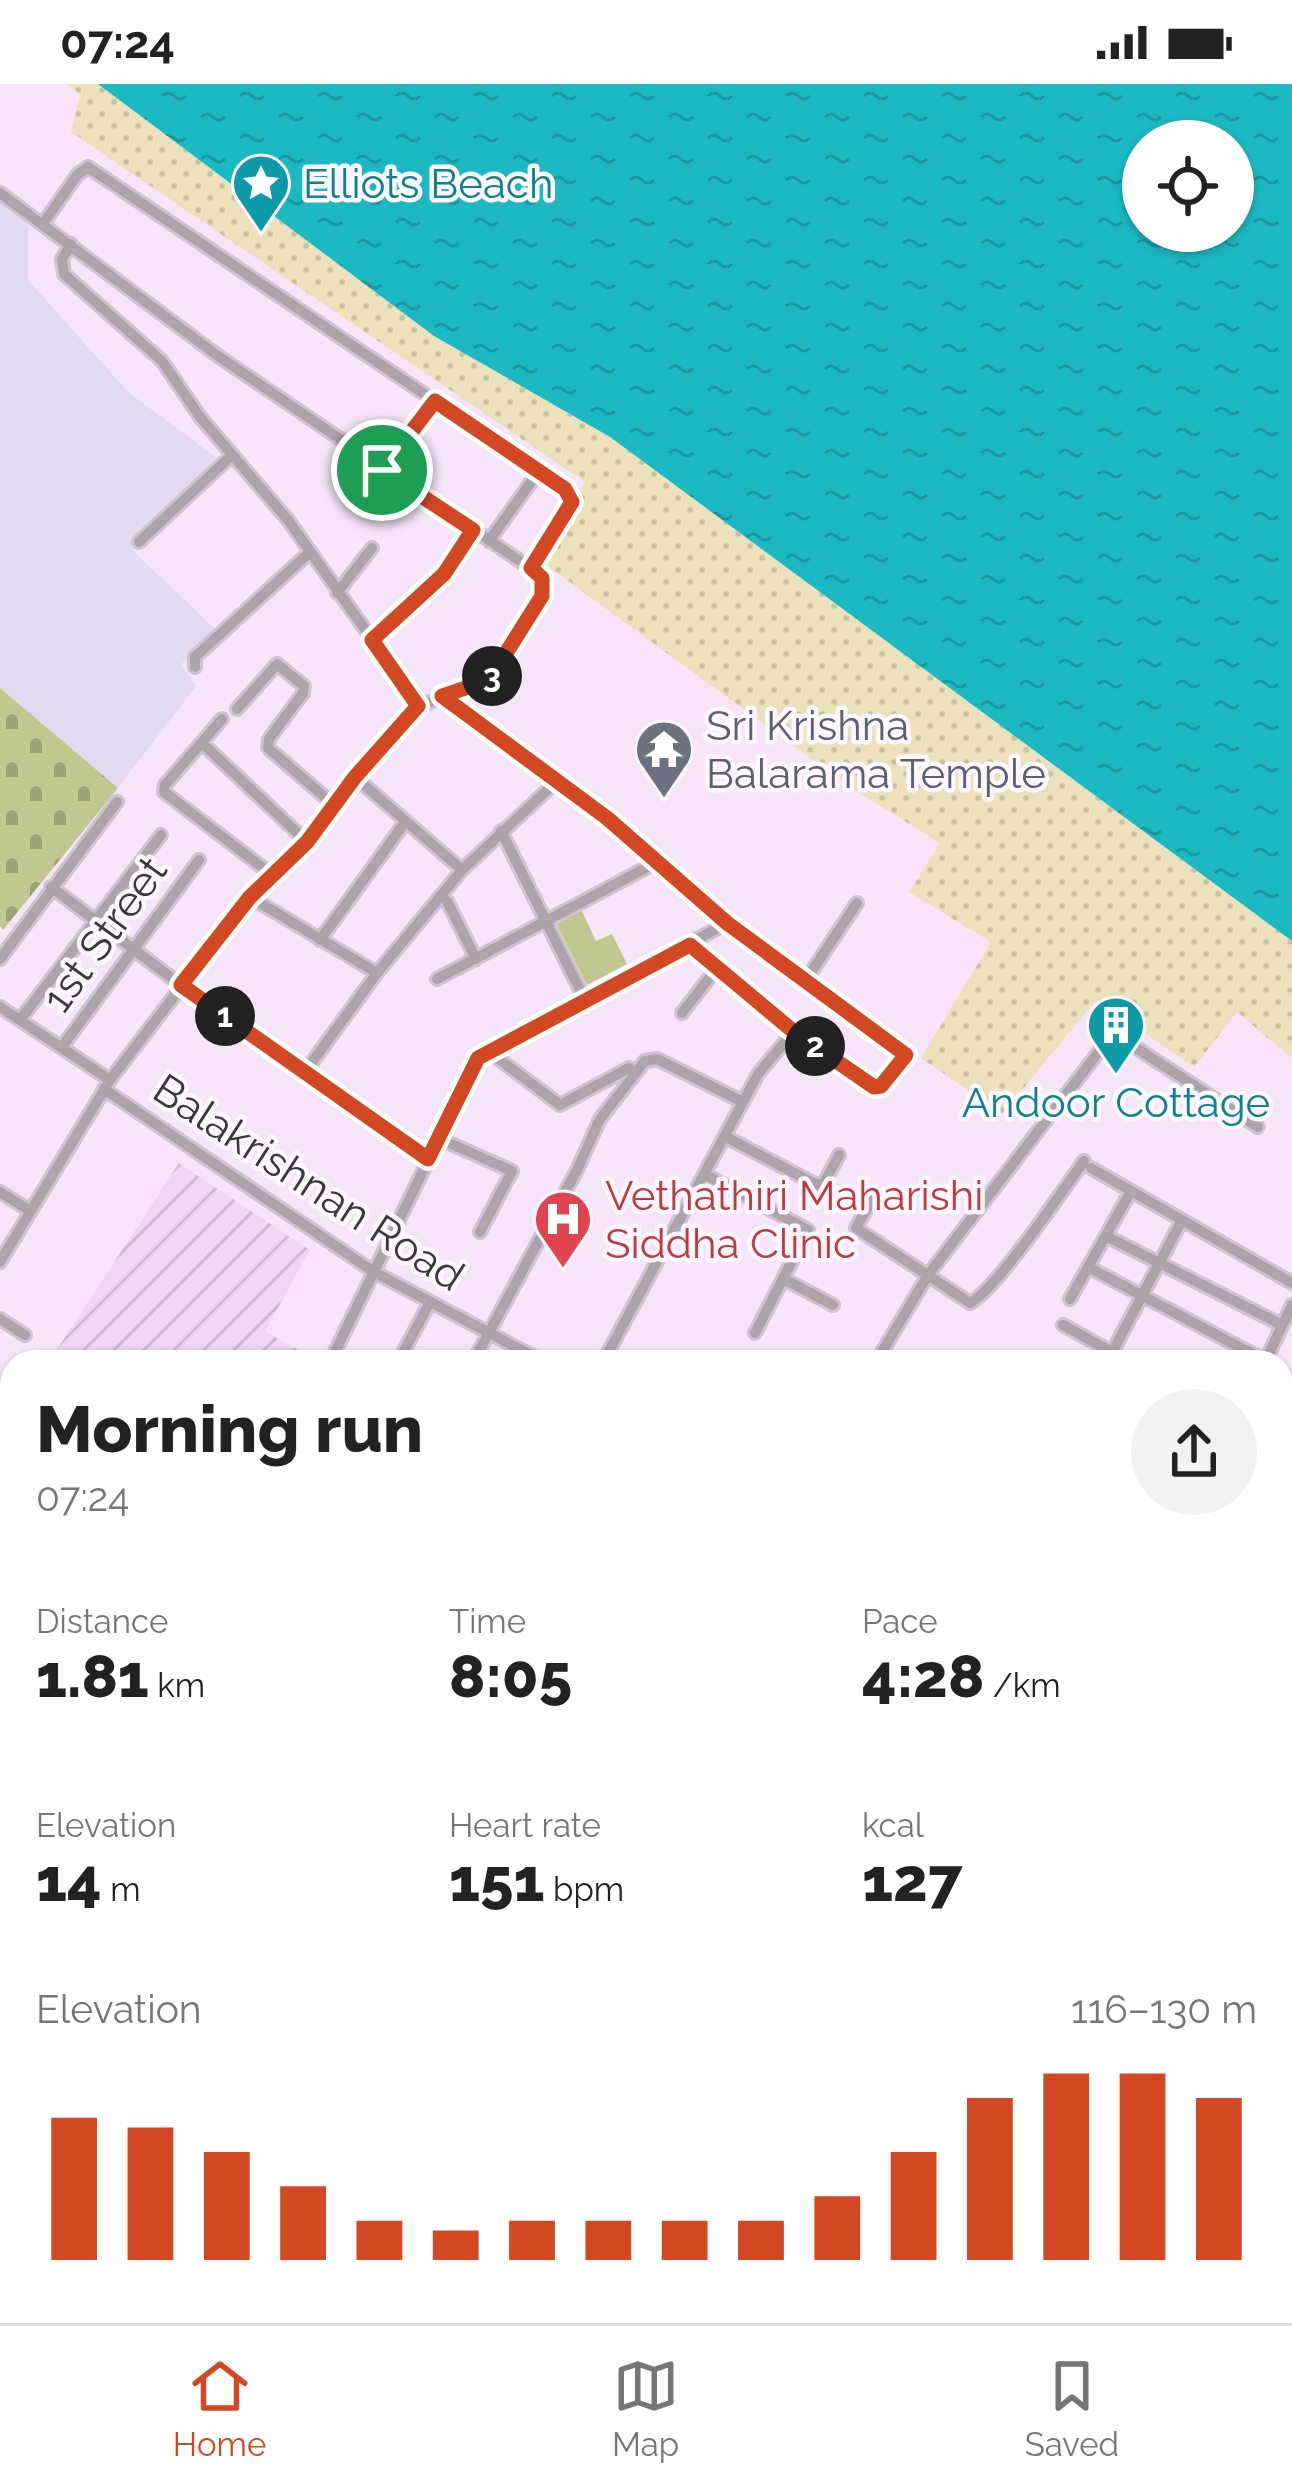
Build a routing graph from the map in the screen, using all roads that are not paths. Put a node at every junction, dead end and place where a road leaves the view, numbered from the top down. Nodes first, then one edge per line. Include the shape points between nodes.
1 (0, 193) edge
2 (43, 224) junction
3 (71, 244) junction
4 (435, 401) junction
5 (231, 456) junction
6 (382, 470) junction
7 (539, 472) junction
8 (473, 530) junction
9 (489, 541) junction
10 (139, 542) dead end
11 (372, 548) dead end
12 (310, 552) junction
13 (531, 568) junction
14 (338, 593) junction
15 (372, 640) junction
16 (195, 667) dead end
17 (442, 696) junction
18 (418, 706) junction
19 (237, 709) dead end
20 (222, 719) dead end
21 (202, 742) junction
22 (355, 777) junction
23 (557, 782) junction
24 (118, 802) dead end
25 (334, 805) junction
26 (406, 821) junction
27 (501, 831) junction
28 (161, 835) dead end
29 (307, 842) junction
30 (199, 860) dead end
31 (659, 861) junction
32 (462, 870) junction
33 (271, 874) junction
34 (51, 887) junction
35 (250, 897) junction
36 (447, 902) dead end
37 (857, 903) dead end
38 (95, 922) junction
39 (547, 923) junction
40 (727, 923) junction
41 (320, 940) junction
42 (690, 945) junction
43 (134, 950) junction
44 (0, 959) edge
45 (476, 959) junction
46 (716, 969) junction
47 (377, 974) junction
48 (436, 979) dead end
49 (806, 980) junction
50 (181, 985) junction
51 (585, 1000) junction
52 (0, 1007) edge
53 (682, 1013) dead end
54 (20, 1020) junction
55 (793, 1031) junction
56 (62, 1047) junction
57 (488, 1051) junction
58 (629, 1068) dead end
59 (305, 1072) junction
60 (107, 1084) junction
61 (743, 1102) junction
62 (1258, 1127) dead end
63 (726, 1137) junction
64 (438, 1138) junction
65 (838, 1155) dead end
66 (428, 1159) junction
67 (706, 1175) junction
68 (0, 1192) edge
69 (1131, 1192) junction
70 (875, 1194) dead end
71 (29, 1210) junction
72 (1180, 1222) junction
73 (481, 1232) dead end
74 (1106, 1236) junction
75 (0, 1262) edge
76 (1159, 1263) junction
77 (1088, 1267) junction
78 (374, 1272) junction
79 (928, 1275) junction
80 (784, 1279) junction
81 (1292, 1283) edge
82 (1142, 1296) junction
83 (1070, 1299) dead end
84 (430, 1302) junction
85 (1292, 1305) edge
86 (833, 1306) dead end
87 (0, 1319) edge
88 (1282, 1324) junction
89 (1063, 1325) dead end
90 (489, 1333) junction
91 (755, 1334) dead end
92 (25, 1335) dead end
93 (336, 1350) edge
94 (404, 1350) edge
95 (480, 1350) edge
96 (521, 1350) edge
97 (610, 1350) edge
98 (883, 1350) edge
99 (1099, 1350) edge
100 (1113, 1350) edge
101 (1244, 1350) edge
102 (1270, 1350) edge

1 - 2 street
2 - 3 street
2 - 4 street via 88,167
3 - 5 street via 64,274 162,361
3 - 6 street
4 - 6 street
4 - 7 street
5 - 10 street
5 - 12 street
6 - 8 street
7 - 9 street
7 - 13 street via 572,502
8 - 9 street
8 - 15 street via 444,574
9 - 13 street
11 - 14 street
12 - 14 street
12 - 16 street via 196,657
13 - 17 street via 542,578 542,596 489,680
14 - 15 street
15 - 18 street
17 - 18 street
17 - 23 street
18 - 22 street
19 - 25 street via 277,664 304,686 268,748
20 - 21 street
21 - 29 street
21 - 33 street via 165,785 166,797
22 - 25 street
22 - 26 street
23 - 27 street
23 - 31 street
24 - 34 street
25 - 29 street
26 - 32 street
26 - 41 street
27 - 32 street
27 - 39 street
28 - 38 street
29 - 33 street
30 - 43 street, 1st Street
31 - 39 street
31 - 40 street
32 - 47 street
33 - 35 street
34 - 38 street
34 - 44 street
35 - 41 street
35 - 50 street
36 - 45 street
37 - 49 street
38 - 43 street
38 - 54 street
39 - 45 street
39 - 51 street
40 - 42 street
40 - 49 street
41 - 47 street
42 - 46 street
42 - 51 street
43 - 50 street
43 - 56 street, 1st Street
45 - 48 street
46 - 53 street
46 - 55 street
47 - 59 street
49 - 55 street via 906,1055 874,1087
50 - 59 street
50 - 60 street
51 - 57 street
52 - 54 street, Balakrishnan Road
54 - 56 street, Balakrishnan Road
55 - 61 street
56 - 60 street, Balakrishnan Road
57 - 58 street via 560,1105
57 - 64 street
59 - 66 street
60 - 71 street
60 - 78 street, Balakrishnan Road
61 - 63 street
61 - 90 street via 652,1057 645,1061 600,1119
62 - 79 street via 1114,1036
63 - 65 street via 817,1185
63 - 67 street
64 - 66 street
64 - 73 street via 512,1171
66 - 78 street
67 - 80 street via 807,1229
67 - 97 street
68 - 71 street
69 - 72 street
69 - 74 street
69 - 79 street via 1088,1164 977,1300 967,1302
70 - 79 street via 855,1227
71 - 75 street
72 - 76 street
72 - 81 street
74 - 76 street
74 - 77 street
76 - 82 street
76 - 88 street
77 - 82 street
77 - 83 street
78 - 84 street, Balakrishnan Road
78 - 93 street
79 - 98 street
80 - 86 street
80 - 91 street
82 - 100 street
82 - 101 street
84 - 90 street, Balakrishnan Road
84 - 94 street
85 - 88 street
87 - 92 street
88 - 102 street
89 - 99 street
90 - 95 street
90 - 96 street, Balakrishnan Road

